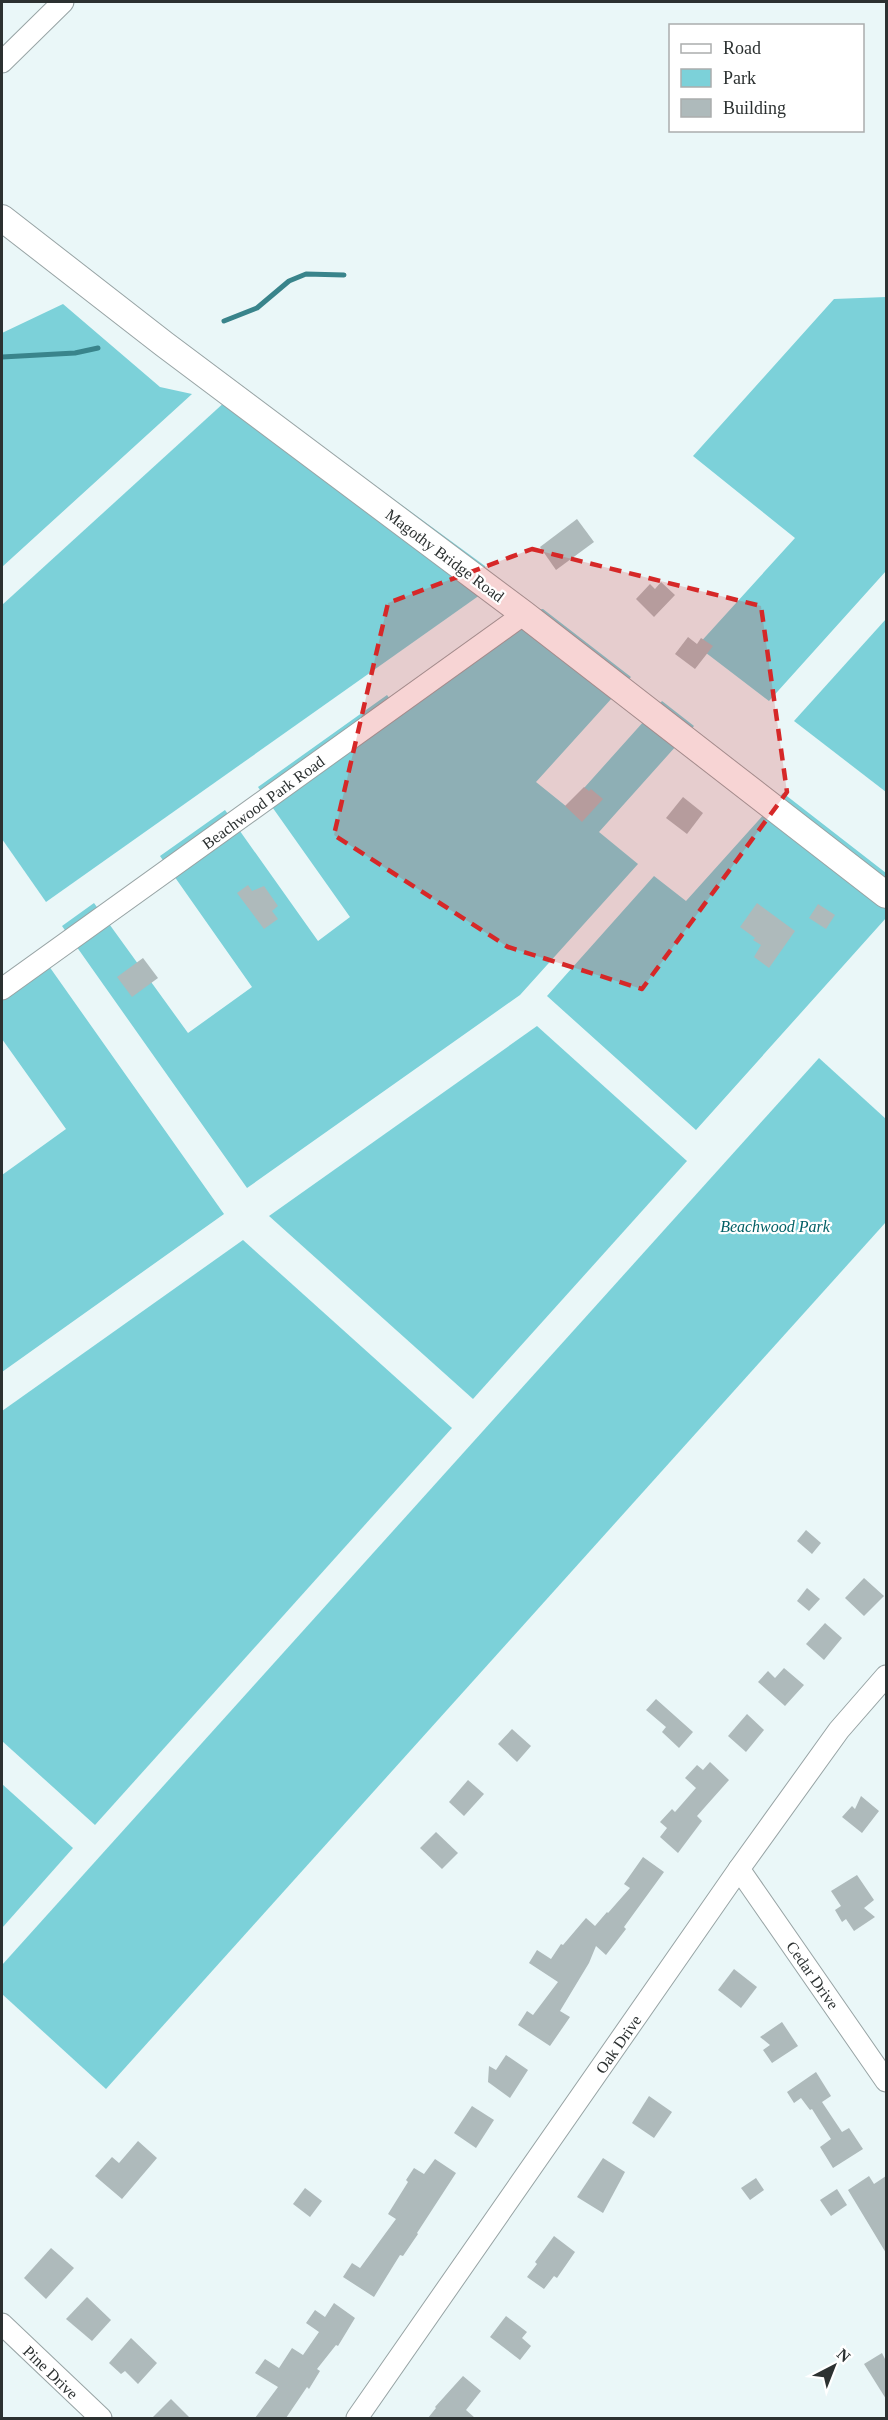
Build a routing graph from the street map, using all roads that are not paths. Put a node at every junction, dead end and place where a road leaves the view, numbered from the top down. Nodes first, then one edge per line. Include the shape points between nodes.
1 (63, 2) edge
2 (2, 62) edge
3 (2, 218) edge
4 (524, 614) junction
5 (886, 895) edge
6 (2, 989) edge
7 (886, 1676) edge
8 (739, 1869) junction
9 (886, 2081) edge
10 (2, 2324) edge
11 (101, 2418) edge
12 (357, 2418) edge

1 - 2 street
3 - 4 main road, Magothy Bridge Road
4 - 5 main road, Magothy Bridge Road
4 - 6 street, Beachwood Park Road
7 - 8 street, Oak Drive via 838,1730
8 - 9 street, Cedar Drive
8 - 12 street, Oak Drive
10 - 11 street, Pine Drive

